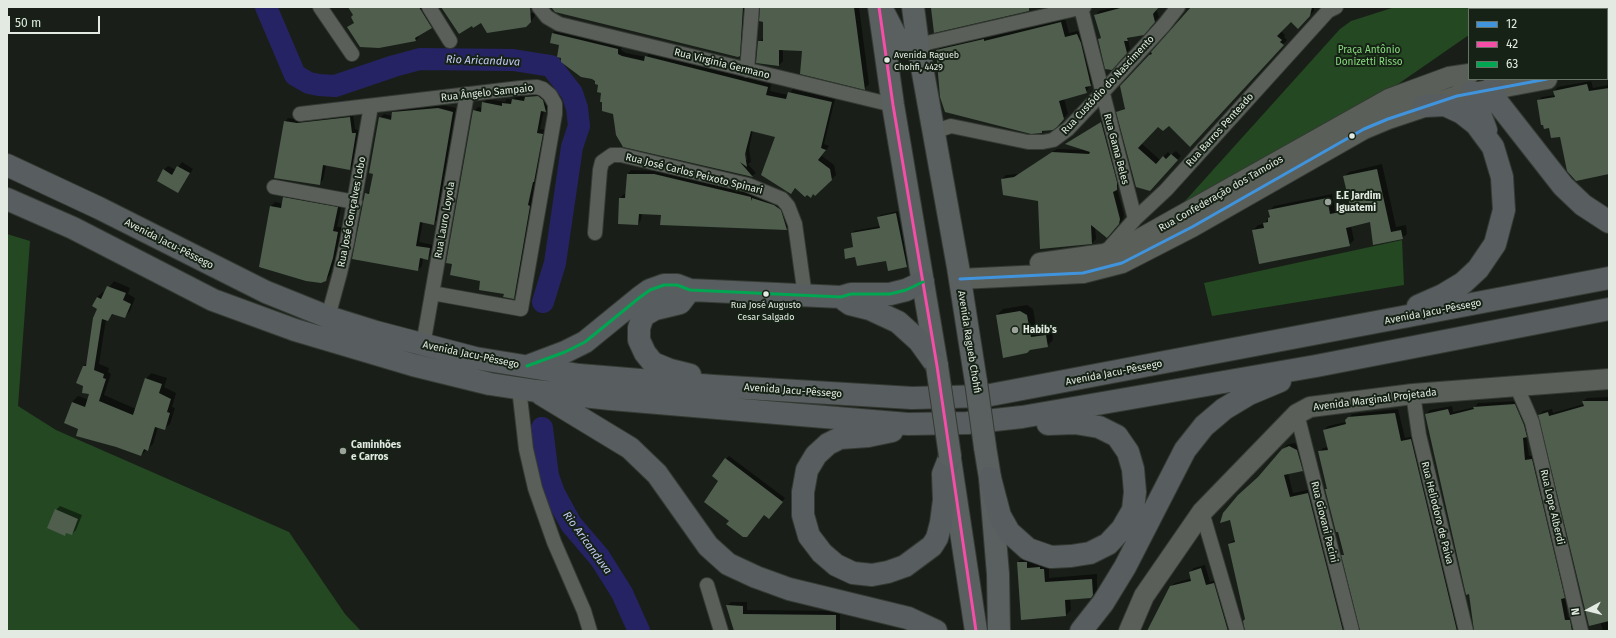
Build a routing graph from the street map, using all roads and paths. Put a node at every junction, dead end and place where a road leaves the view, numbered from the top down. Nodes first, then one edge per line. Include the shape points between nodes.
1 (320, 7) edge
2 (429, 7) edge
3 (539, 7) edge
4 (752, 7) edge
5 (879, 7) edge
6 (913, 7) edge
7 (1082, 7) edge
8 (1178, 7) edge
9 (1331, 8) edge
10 (450, 41) dead end
11 (918, 45) junction
12 (352, 54) dead end
13 (747, 70) junction
14 (1524, 80) edge
15 (1477, 82) edge
16 (1102, 93) junction
17 (467, 94) junction
18 (893, 105) junction
19 (371, 106) junction
20 (1424, 106) junction
21 (300, 114) dead end
22 (934, 132) junction
23 (1493, 147) junction
24 (7, 166) edge
25 (274, 187) dead end
26 (7, 199) edge
27 (355, 202) junction
28 (1135, 219) junction
29 (1609, 222) edge
30 (595, 233) dead end
31 (1104, 254) junction
32 (959, 273) junction
33 (1609, 278) edge
34 (923, 282) junction
35 (690, 290) junction
36 (432, 293) junction
37 (805, 296) junction
38 (840, 297) junction
39 (1609, 309) edge
40 (328, 317) junction
41 (1375, 323) junction
42 (423, 345) junction
43 (527, 366) junction
44 (937, 366) junction
45 (1316, 366) junction
46 (1609, 379) edge
47 (1516, 385) junction
48 (712, 386) junction
49 (528, 390) junction
50 (1413, 394) junction
51 (1297, 414) junction
52 (1022, 418) junction
53 (908, 424) junction
54 (950, 456) junction
55 (990, 478) junction
56 (1202, 512) junction
57 (707, 585) dead end
58 (1129, 630) edge
59 (590, 631) edge
60 (721, 631) edge
61 (936, 631) edge
62 (976, 631) edge
63 (999, 631) edge
64 (1081, 631) edge
65 (1237, 631) edge
66 (1352, 631) edge
67 (1466, 631) edge
68 (1581, 631) edge

1 - 12 street
2 - 10 street
3 - 13 street, Rua Virginia Germano via 553,21
4 - 13 street
5 - 11 main road via 891,23 900,44
5 - 18 main road
6 - 11 main road, Avenida Ragueb Chohfi
7 - 11 street
7 - 16 street, Rua Gama Beles
8 - 16 street, Rua Custódio do Nascimento
9 - 28 street, Rua Barros Penteado via 1166,190
11 - 22 main road, Avenida Ragueb Chohfi
13 - 18 street, Rua Virginia Germano
14 - 15 main road, Rua Confederação dos Tamoios
15 - 20 main road, Rua Confederação dos Tamoios
15 - 23 highway via 1475,104
15 - 29 highway via 1498,102 1563,186 1583,205
15 - 31 main road, Rua Confederação dos Tamoios via 1449,77 1389,99 1146,237
16 - 22 street, Rua Custódio do Nascimento via 1068,130 1053,140 1028,142 951,126
16 - 28 street, Rua Gama Beles
17 - 19 street, Rua Ângelo Sampaio
17 - 36 street, Rua Lauro Loyola
17 - 36 street, Rua Ângelo Sampaio via 538,87 550,95 555,104 521,309
18 - 34 main road
19 - 21 street, Rua Ângelo Sampaio
19 - 27 street, Rua José Gonçalves Lobo
20 - 23 highway via 1445,105 1462,112 1476,124
20 - 32 main road, Rua Confederação dos Tamoios via 1364,129 1192,227 1122,263 1083,273
22 - 32 main road, Avenida Ragueb Chohfi
23 - 41 highway via 1502,177 1504,210 1495,244 1487,258 1463,283 1443,296
24 - 40 highway, Avenida Jacu-Pêssego via 99,208 266,292
25 - 27 street
26 - 49 highway via 73,228 212,300 295,330 413,365 490,384
27 - 40 street, Rua José Gonçalves Lobo
28 - 31 street, Rua Barros Penteado
30 - 37 street, Rua José Carlos Peixoto Spinari via 600,170 602,162 612,155 622,155 748,185 782,199 788,206 795,224
31 - 32 main road, Rua Confederação dos Tamoios
32 - 55 main road, Avenida Ragueb Chohfi, bridge
33 - 41 highway, Avenida Jacu-Pêssego
34 - 38 highway via 890,294 851,294
34 - 44 main road
35 - 37 highway
35 - 43 highway via 677,285 650,290 618,313 585,342
35 - 48 highway via 680,303 655,309 643,316 639,328 640,340 644,353 653,364 700,377
36 - 42 street, Rua Lauro Loyola
37 - 38 highway
38 - 44 highway via 850,304 870,309 898,322 919,341
39 - 45 highway
40 - 42 highway, Avenida Jacu-Pêssego
41 - 48 highway, Avenida Jacu-Pêssego via 985,396 912,398
42 - 43 highway, Avenida Jacu-Pêssego via 475,358
43 - 48 highway, Avenida Jacu-Pêssego via 579,375
44 - 54 main road, bridge
45 - 52 highway
45 - 64 highway via 1249,394 1224,409 1204,426 1185,450 1151,519 1104,603
46 - 47 main road, Avenida Marginal Projetada
47 - 50 main road, Avenida Marginal Projetada
47 - 68 street, Rua Lope Alberdi via 1532,422
49 - 53 highway
49 - 59 street via 526,449 535,488
49 - 61 highway via 630,448 657,474 708,546 728,564 789,589 908,618
50 - 51 main road, Avenida Marginal Projetada via 1310,408
50 - 67 street, Rua Heliodoro de Paiva via 1419,435
51 - 56 main road, Avenida Marginal Projetada
51 - 66 street, Rua Giovani Pacini
52 - 53 highway via 967,423
52 - 55 highway via 1036,424 1075,423 1099,427 1117,436 1128,452 1135,492 1133,510 1122,530 1108,544 1090,553 1051,557 1028,549 1009,532 1000,516
53 - 54 highway via 892,431 868,436 840,438 828,444 807,470 803,492 803,515 809,536 822,553 836,565 853,573 872,575 888,572 905,566 932,546 941,523 944,500 943,474
54 - 62 main road
55 - 63 main road, Avenida Ragueb Chohfi via 998,574
56 - 58 main road, Avenida Marginal Projetada via 1144,596
56 - 65 street
57 - 60 street

